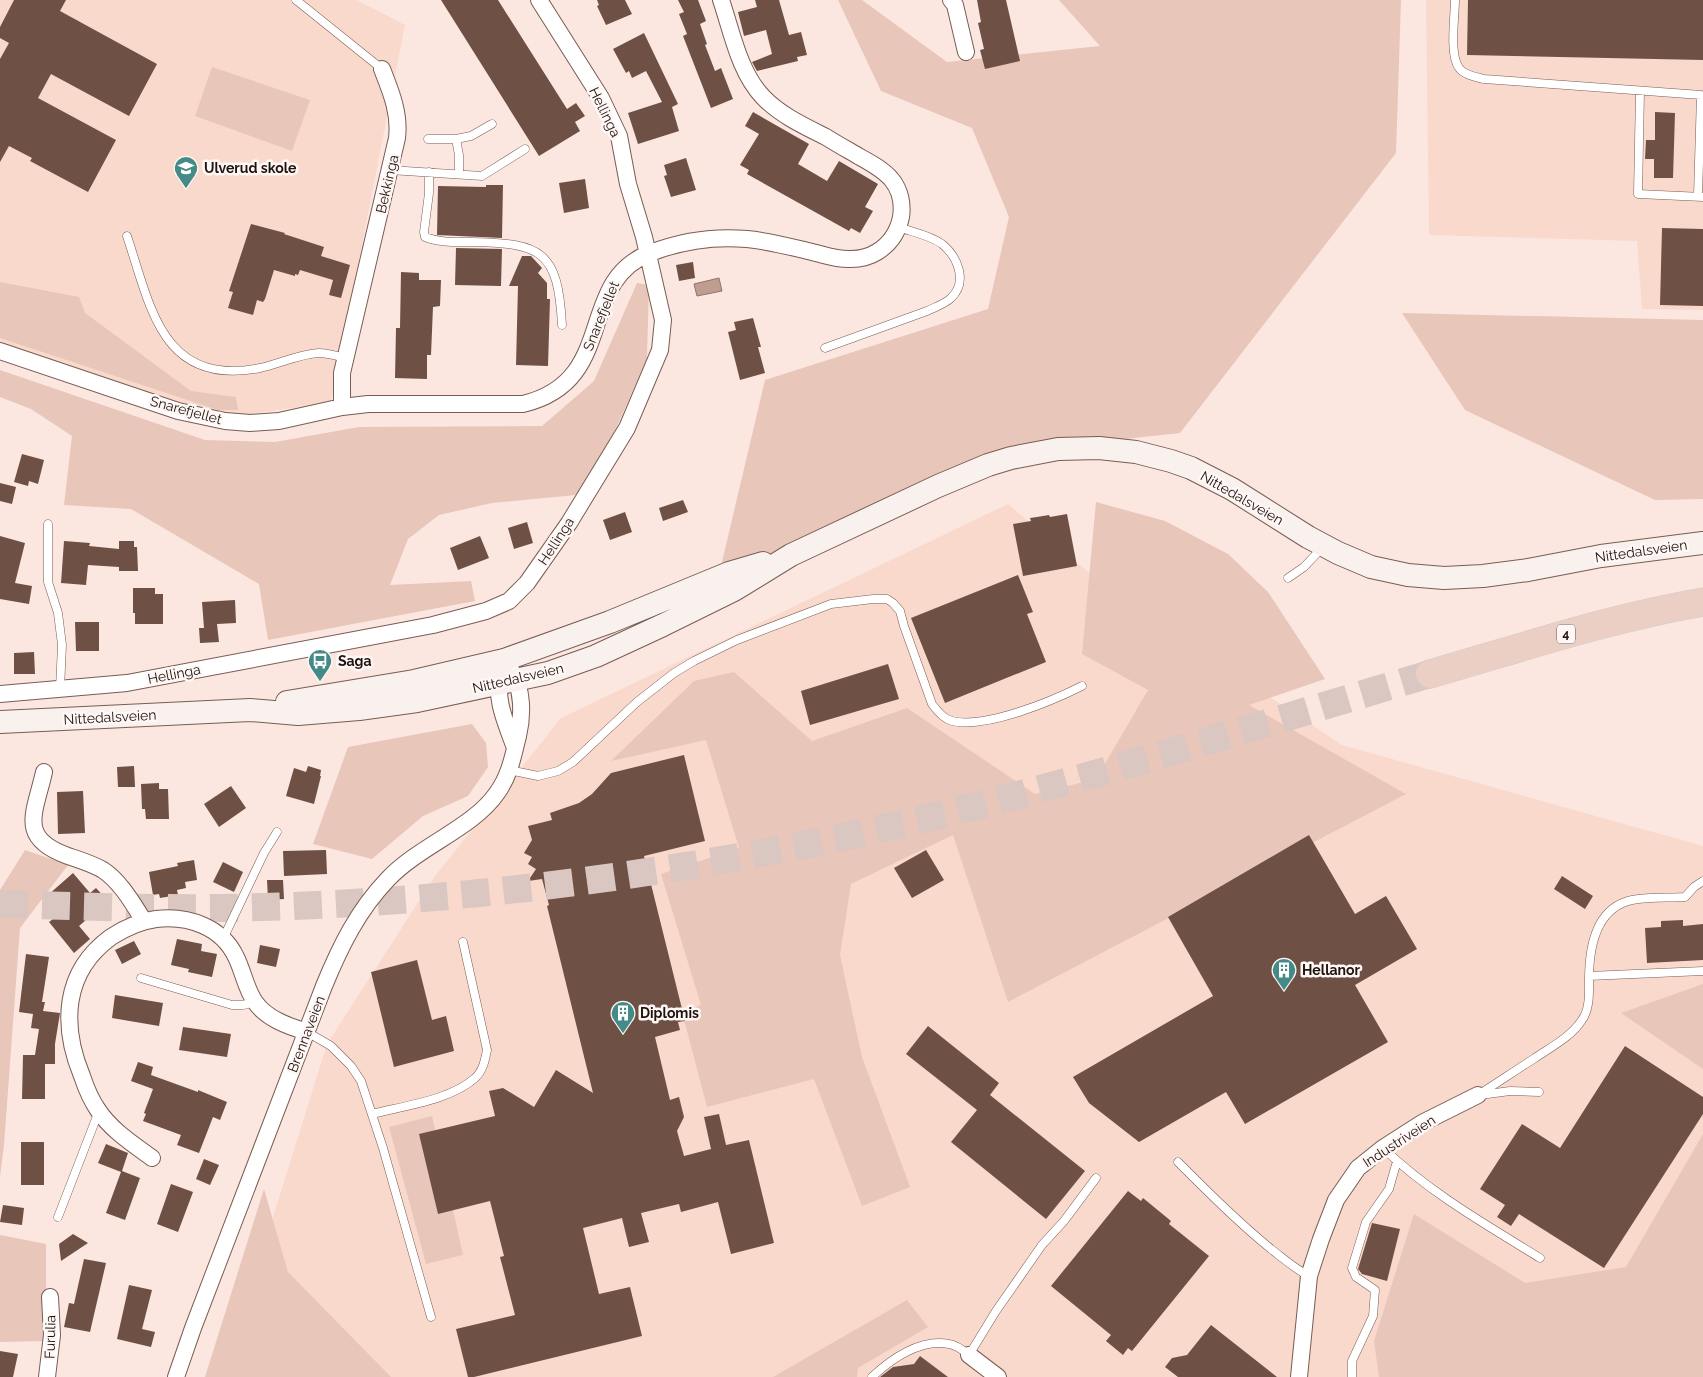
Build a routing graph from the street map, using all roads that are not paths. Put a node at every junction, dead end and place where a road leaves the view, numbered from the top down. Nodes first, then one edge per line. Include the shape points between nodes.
1 (296, 0) edge
2 (539, 0) edge
3 (721, 0) edge
4 (951, 0) edge
5 (1455, 0) edge
6 (966, 52) dead end
7 (382, 69) joint
8 (1640, 91) junction
9 (492, 124) dead end
10 (428, 139) dead end
11 (456, 139) junction
12 (525, 149) dead end
13 (390, 170) junction
14 (429, 172) junction
15 (459, 174) junction
16 (1701, 197) edge
17 (898, 227) junction
18 (128, 236) dead end
19 (648, 254) junction
20 (562, 325) dead end
21 (825, 348) dead end
22 (0, 351) edge
23 (345, 358) junction
24 (342, 407) junction
25 (48, 524) dead end
26 (1703, 543) edge
27 (1324, 546) junction
28 (791, 555) junction
29 (1288, 578) dead end
30 (1703, 602) edge
31 (504, 660) junction
32 (1430, 674) tunnel mouth
33 (508, 682) junction
34 (1082, 686) dead end
35 (60, 690) junction
36 (0, 694) edge
37 (250, 710) junction
38 (0, 722) edge
39 (509, 770) junction
40 (44, 772) dead end
41 (277, 832) dead end
42 (1703, 881) edge
43 (144, 921) junction
44 (224, 938) junction
45 (463, 942) dead end
46 (1703, 971) edge
47 (1589, 976) junction
48 (141, 978) dead end
49 (255, 1002) junction
50 (307, 1032) junction
51 (1539, 1092) dead end
52 (1478, 1096) junction
53 (99, 1111) junction
54 (372, 1114) junction
55 (1383, 1148) junction
56 (152, 1158) dead end
57 (1397, 1161) junction
58 (1178, 1162) dead end
59 (1096, 1178) dead end
60 (58, 1217) dead end
61 (1540, 1258) dead end
62 (1309, 1276) junction
63 (50, 1297) dead end
64 (431, 1317) dead end
65 (969, 1354) junction
66 (48, 1377) edge
67 (176, 1377) edge
68 (872, 1377) edge
69 (998, 1377) edge
70 (1299, 1377) edge
71 (1352, 1377) edge

1 - 7 lane, Bekkinga
2 - 19 street, Hellinga via 601,98 619,136 628,184
3 - 17 street, Snarefjellet via 746,75 763,97 794,120 886,174 896,186 901,203
4 - 6 street
5 - 8 lane via 1454,54 1459,68 1470,75 1484,79
7 - 13 street, Bekkinga via 398,122 398,138
8 - 16 lane via 1701,96
8 - 16 lane via 1638,194
9 - 11 lane via 471,136
10 - 11 lane
11 - 15 lane via 460,155
12 - 15 lane via 482,176
13 - 14 lane
13 - 23 street, Bekkinga
14 - 15 lane
14 - 20 lane via 425,237 443,242 514,245 534,250 552,268 561,300
17 - 19 street, Snarefjellet via 881,249 867,257 851,260 766,242 726,238 682,243
17 - 21 lane via 942,244 952,254 960,276 955,294 927,311
18 - 23 lane via 153,314 174,347 189,359 207,368 225,371 261,367 319,353
19 - 24 street, Snarefjellet via 619,274 608,291 584,358 564,384 544,397 523,404
19 - 35 street, Hellinga via 663,320 660,350 627,428 599,475 537,570 509,601 486,611 433,625 127,682
22 - 24 street, Snarefjellet via 178,411 225,421 279,421
23 - 24 street, Bekkinga
25 - 35 lane via 48,582 58,612 62,645
26 - 27 main road, Nittedalsveien via 1601,556 1502,574 1444,578 1381,570
27 - 28 main road, Nittedalsveien via 1232,488 1191,468 1136,452 1078,447 1037,452 981,468
27 - 29 lane
28 - 31 main road, Nittedalsveien via 729,573 592,629
28 - 33 main road, Nittedalsveien via 734,590 621,645 548,673
30 - 32 highway, 4 via 1612,622
31 - 33 street, Brennaveien
31 - 37 main road, Nittedalsveien via 414,681
33 - 37 main road, Nittedalsveien via 359,709 298,714
33 - 39 street, Brennaveien via 501,709 515,748
34 - 39 lane via 1054,700 999,717 950,721 932,704 900,611 893,603 887,599 873,599 830,604 730,643 674,672 573,762 558,771 538,776
35 - 36 street, Hellinga
37 - 38 main road, Nittedalsveien
39 - 50 street, Brennaveien via 497,793 479,812 415,855 376,892 342,943
40 - 43 street via 33,823 39,841 52,850 105,871
41 - 44 lane
42 - 47 lane via 1685,897 1633,900 1610,910 1592,942
43 - 44 street via 184,919 205,926
43 - 53 street via 117,933 93,953 78,975 70,1000 69,1028 76,1062
44 - 49 street via 236,956
45 - 54 lane via 488,1050 485,1063 476,1077 458,1089
46 - 47 lane
47 - 52 lane via 1586,1011 1574,1030
48 - 49 lane via 232,1005
49 - 50 street via 272,1017
50 - 54 lane via 331,1046 351,1066 361,1081
50 - 67 street, Brennaveien
51 - 52 lane via 1510,1091
52 - 55 street, Industriveien via 1422,1123
53 - 56 street
53 - 60 lane
54 - 64 lane
55 - 57 lane
55 - 62 street, Industriveien via 1358,1168 1336,1200
57 - 61 lane via 1447,1201
57 - 71 lane via 1389,1188 1366,1222 1352,1268 1356,1277 1375,1290 1373,1316 1352,1361
58 - 62 lane via 1218,1203 1300,1272
59 - 65 lane via 1042,1245
62 - 70 street, Industriveien
63 - 66 street, Furulia via 52,1335
65 - 68 lane via 950,1344 930,1344 891,1361
65 - 69 street

